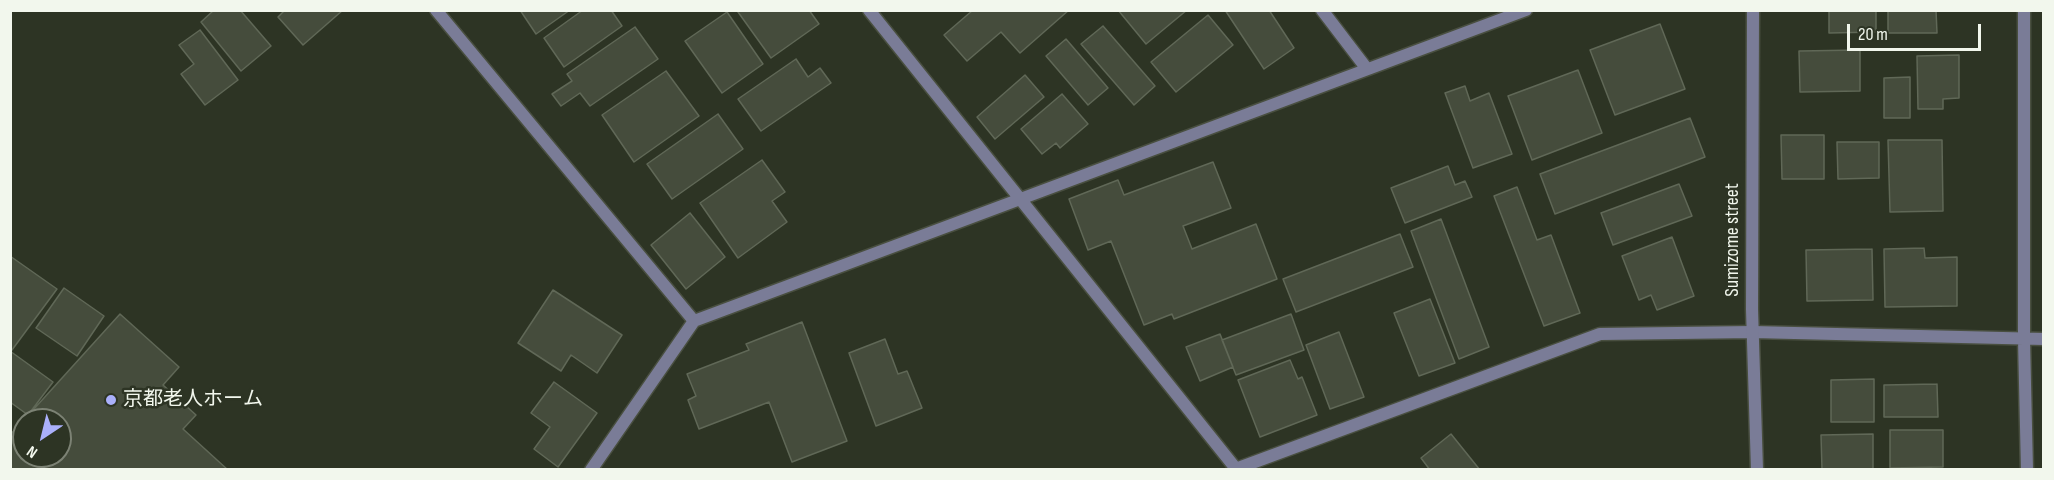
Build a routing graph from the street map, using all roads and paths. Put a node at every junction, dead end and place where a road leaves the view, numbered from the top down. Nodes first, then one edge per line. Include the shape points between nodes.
1 (436, 10) edge
2 (869, 10) edge
3 (1323, 10) edge
4 (1526, 10) edge
5 (1753, 10) edge
6 (2024, 10) edge
7 (1367, 69) junction
8 (1018, 199) junction
9 (694, 321) junction
10 (1753, 333) junction
11 (2043, 339) edge
12 (2024, 340) junction
13 (1235, 469) edge
14 (591, 470) edge
15 (1757, 470) edge
16 (2027, 470) edge

1 - 9 street
2 - 8 street
3 - 7 street
4 - 7 street
5 - 10 street, Sumizome street
6 - 12 street
7 - 8 street
8 - 9 street
8 - 13 street
9 - 14 street
10 - 12 street
10 - 13 street via 1600,334
10 - 15 street, Sumizome street
11 - 12 street
12 - 16 street

